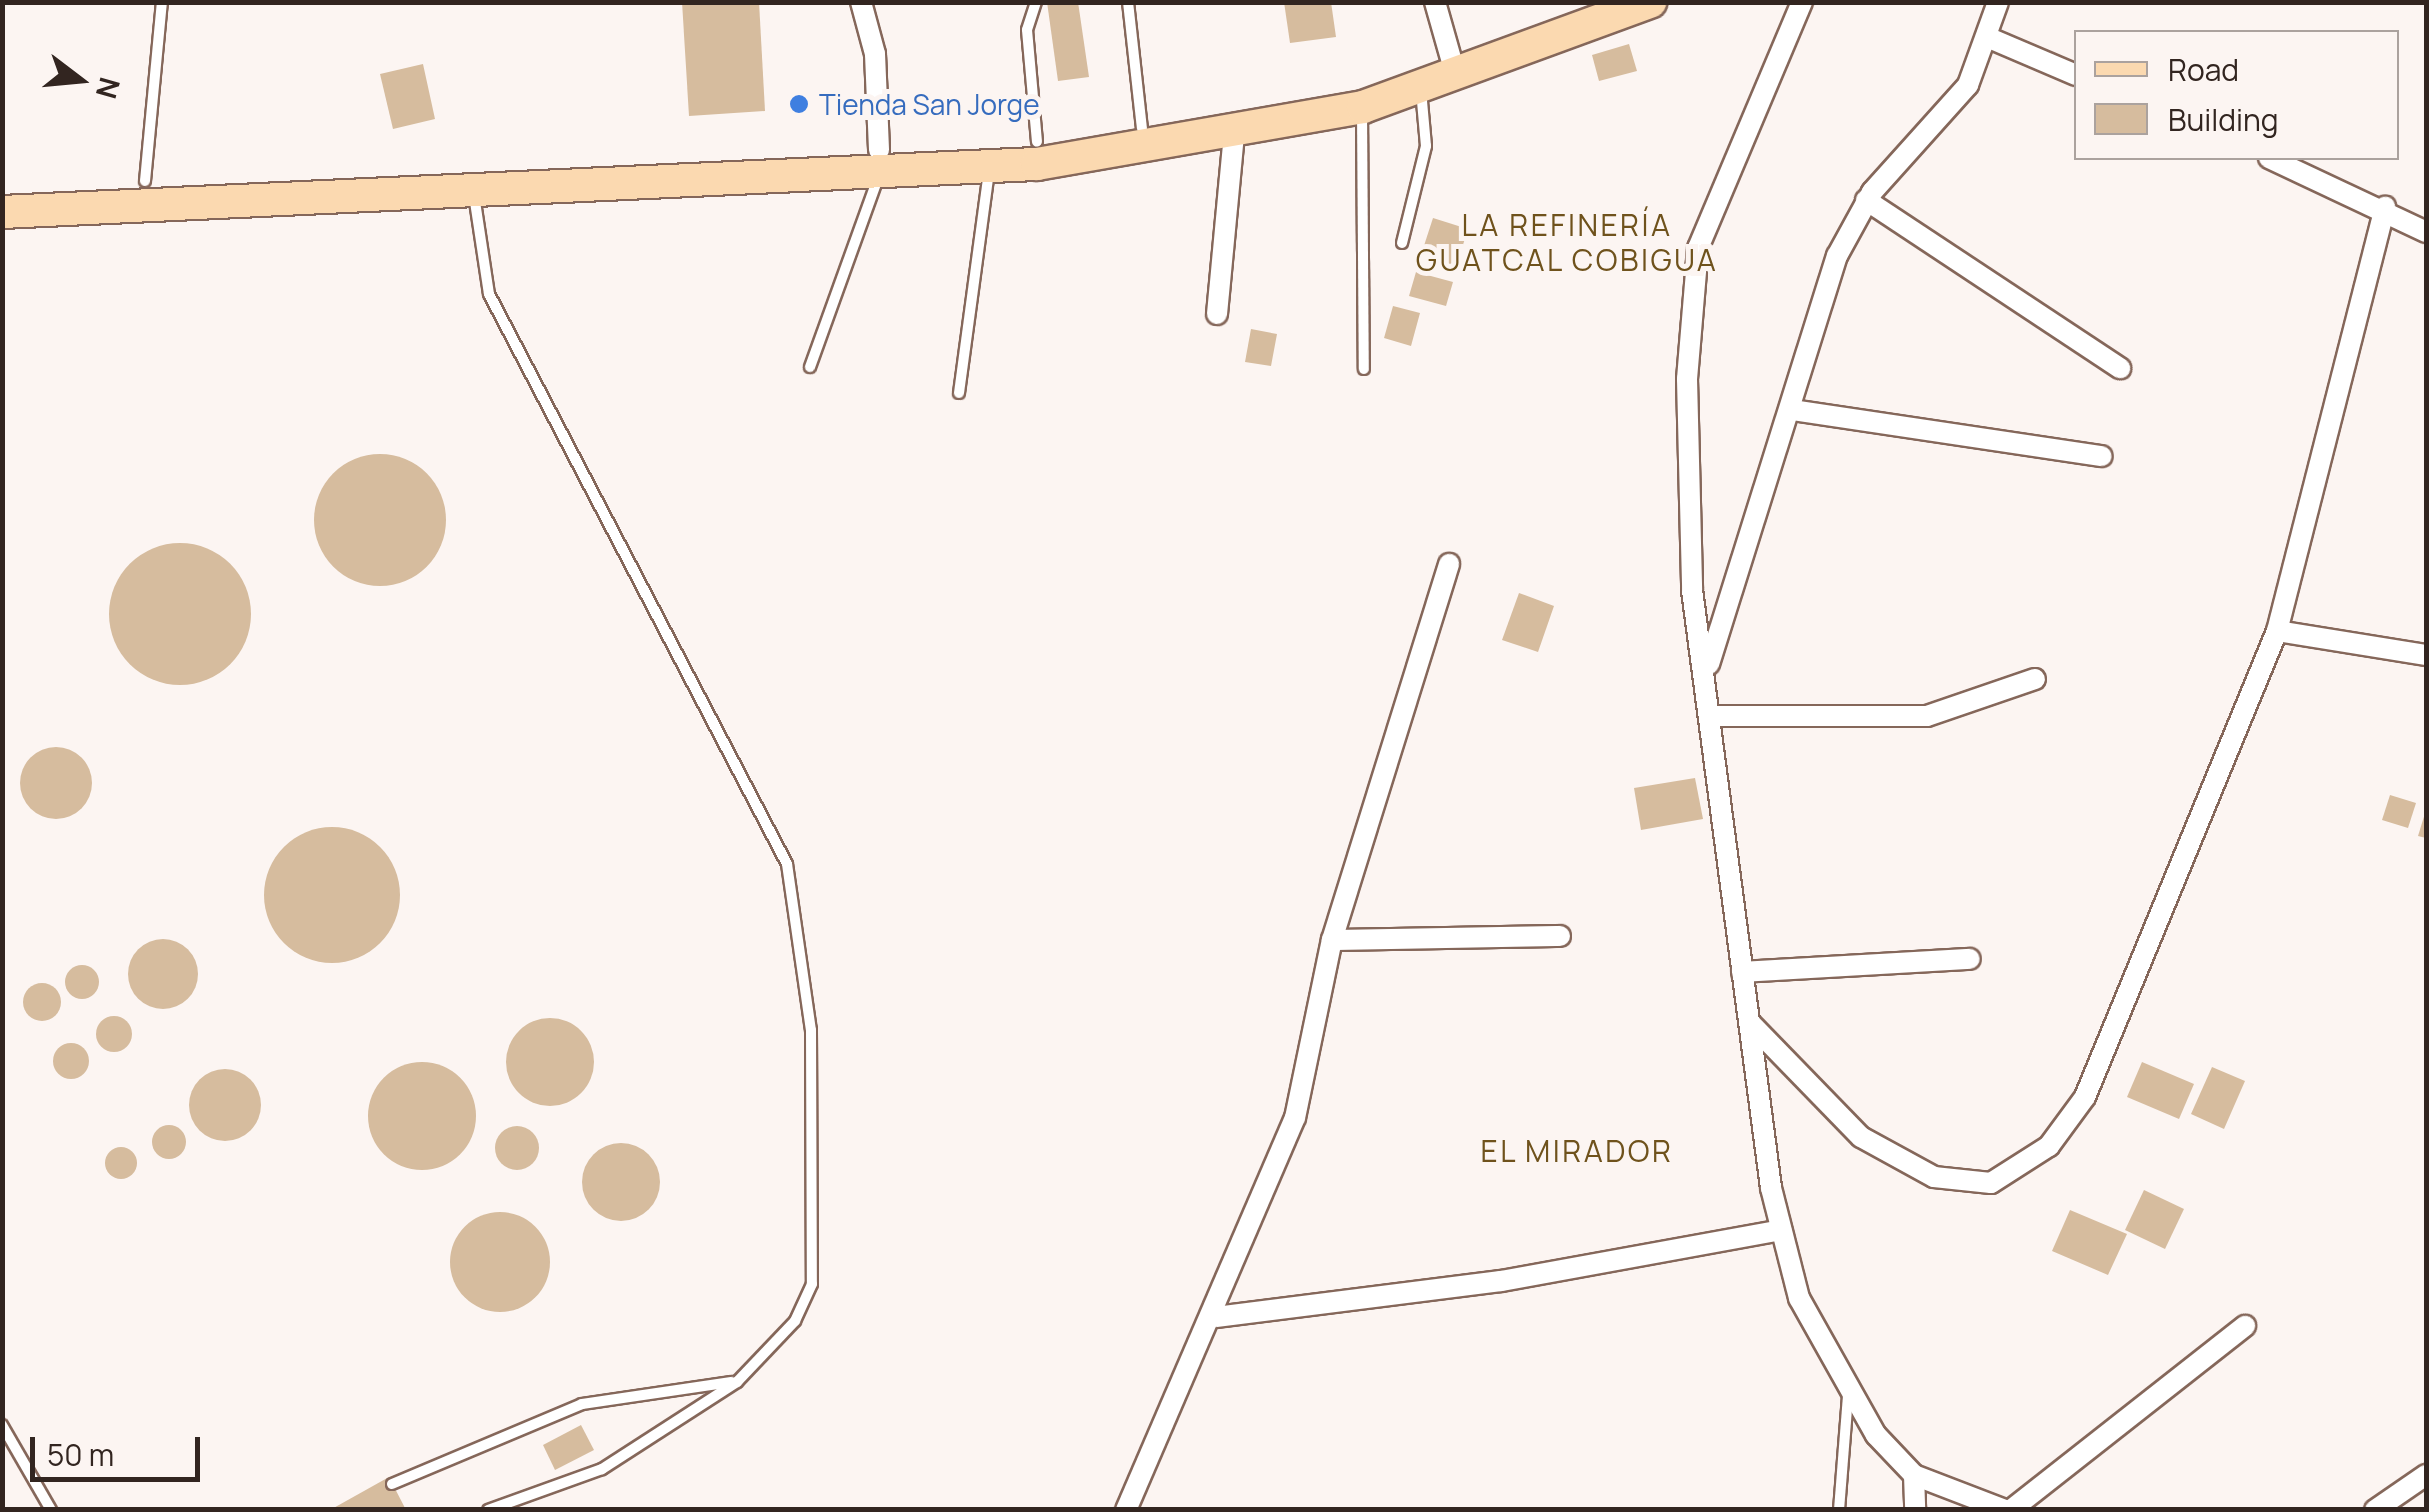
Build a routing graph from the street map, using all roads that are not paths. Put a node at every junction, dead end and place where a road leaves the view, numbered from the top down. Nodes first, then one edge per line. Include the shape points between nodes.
1 (162, 2) edge
2 (861, 2) edge
3 (1036, 2) edge
4 (1128, 2) edge
5 (1436, 2) edge
6 (1589, 2) edge
7 (1650, 2) edge
8 (1802, 2) edge
9 (1998, 2) edge
10 (1987, 37) junction
11 (1454, 65) junction
12 (2074, 74) edge
13 (1421, 88) junction
14 (1363, 106) junction
15 (1142, 128) junction
16 (1234, 134) junction
17 (1036, 142) junction
18 (2274, 160) edge
19 (879, 161) junction
20 (990, 166) junction
21 (145, 181) junction
22 (474, 184) junction
23 (2, 190) edge
24 (1866, 200) junction
25 (2385, 207) junction
26 (2, 212) edge
27 (2426, 232) edge
28 (1402, 242) dead end
29 (1217, 314) dead end
30 (810, 367) dead end
31 (2120, 368) dead end
32 (1364, 369) dead end
33 (959, 393) dead end
34 (1793, 410) junction
35 (2102, 456) dead end
36 (1449, 564) dead end
37 (2276, 632) junction
38 (2426, 655) edge
39 (1707, 670) junction
40 (2035, 679) dead end
41 (1712, 716) junction
42 (1560, 936) dead end
43 (1332, 940) junction
44 (1970, 960) dead end
45 (1742, 972) junction
46 (1752, 1025) junction
47 (1780, 1230) junction
48 (1216, 1317) junction
49 (2245, 1326) dead end
50 (736, 1382) junction
51 (1848, 1394) junction
52 (2, 1425) edge
53 (2426, 1475) edge
54 (1914, 1476) junction
55 (392, 1484) dead end
56 (51, 1510) edge
57 (488, 1510) edge
58 (1126, 1510) edge
59 (1840, 1510) edge
60 (1915, 1510) edge
61 (2008, 1510) edge
62 (2376, 1510) edge

1 - 21 lane
2 - 19 street via 875,54
3 - 17 lane via 1027,30
4 - 15 lane
5 - 11 street
6 - 11 main road
7 - 11 main road
8 - 39 street via 1716,199 1690,296 1692,590
9 - 10 street
10 - 12 street
10 - 24 street via 1968,84
11 - 13 main road
11 - 15 main road
13 - 14 main road
13 - 28 lane via 1426,146
14 - 16 main road
14 - 32 lane
15 - 17 main road
16 - 20 main road
16 - 29 street
17 - 19 main road
18 - 25 street
19 - 20 main road
19 - 21 main road
19 - 22 main road
19 - 30 lane
20 - 33 lane
21 - 23 main road
22 - 26 main road
22 - 50 lane via 488,294 787,864 812,1030 812,1284 795,1321
24 - 31 street
24 - 34 street via 1836,256
25 - 27 street
25 - 37 street
34 - 35 street
34 - 39 street
36 - 43 street
37 - 38 street
37 - 46 street via 2085,1098 2016,1171 1968,1186 1896,1160 1822,1101
39 - 41 street
40 - 41 street via 1927,716
41 - 45 street
42 - 43 street
43 - 48 street via 1294,1118
44 - 45 street
45 - 46 street
46 - 47 street
47 - 48 street via 1501,1280
47 - 51 street via 1800,1298
48 - 58 street
49 - 61 street
50 - 55 lane via 582,1404
50 - 57 lane via 602,1469
51 - 54 street
51 - 59 lane
52 - 56 lane
53 - 62 street
54 - 60 street
54 - 61 street

